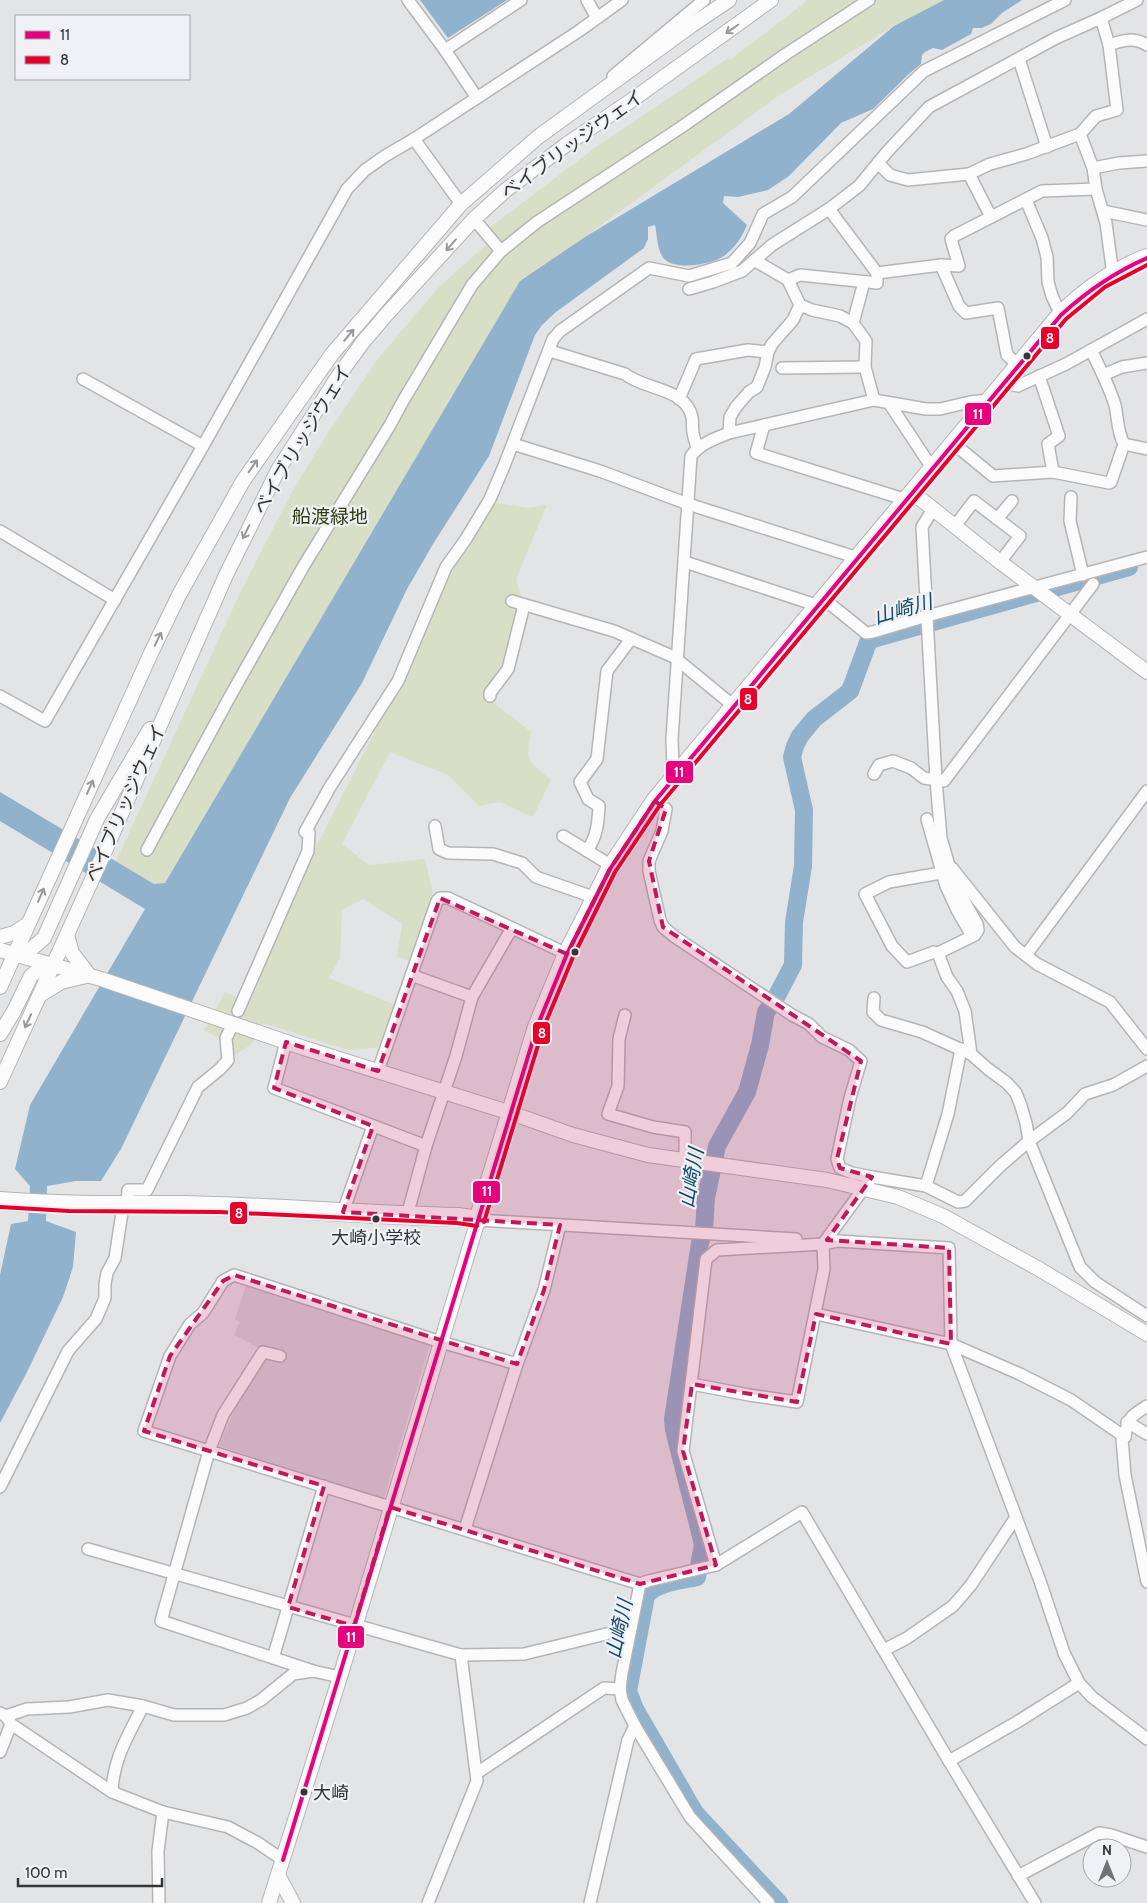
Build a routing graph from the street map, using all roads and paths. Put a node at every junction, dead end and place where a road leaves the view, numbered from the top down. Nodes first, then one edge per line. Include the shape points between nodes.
1 (408, 0) edge
2 (521, 0) edge
3 (587, 0) edge
4 (622, 0) edge
5 (704, 0) edge
6 (729, 0) edge
7 (771, 0) edge
8 (869, 0) edge
9 (1065, 0) edge
10 (1137, 0) edge
11 (598, 18) junction
12 (1101, 18) junction
13 (1109, 45) junction
14 (1147, 45) edge
15 (445, 50) junction
16 (1019, 59) junction
17 (599, 92) junction
18 (477, 98) junction
19 (1080, 134) junction
20 (414, 139) junction
21 (1047, 147) junction
22 (1147, 161) edge
23 (878, 163) junction
24 (1093, 168) junction
25 (969, 174) junction
26 (1096, 189) junction
27 (1026, 200) junction
28 (461, 204) junction
29 (829, 209) junction
30 (1103, 211) junction
31 (991, 217) junction
32 (474, 219) junction
33 (1147, 220) edge
34 (502, 251) junction
35 (741, 253) junction
36 (1147, 258) edge
37 (753, 262) junction
38 (942, 265) junction
39 (877, 274) junction
40 (1113, 275) junction
41 (788, 280) junction
42 (864, 282) junction
43 (689, 289) dead end
44 (800, 305) junction
45 (1061, 315) junction
46 (1147, 319) edge
47 (853, 323) junction
48 (550, 350) junction
49 (1091, 350) junction
50 (768, 352) junction
51 (1147, 363) edge
52 (1018, 366) junction
53 (866, 367) junction
54 (782, 368) dead end
55 (1103, 374) junction
56 (1039, 376) junction
57 (83, 379) dead end
58 (1003, 383) junction
59 (680, 399) junction
60 (874, 400) junction
61 (989, 400) junction
62 (889, 403) junction
63 (764, 425) junction
64 (729, 434) junction
65 (953, 443) junction
66 (513, 444) junction
67 (1124, 444) junction
68 (203, 446) junction
69 (697, 448) junction
70 (1147, 449) edge
71 (932, 468) junction
72 (1053, 472) junction
73 (910, 496) junction
74 (1071, 498) dead end
75 (1012, 500) dead end
76 (688, 504) junction
77 (933, 509) junction
78 (997, 519) junction
79 (955, 526) junction
80 (0, 531) edge
81 (1147, 557) edge
82 (858, 558) junction
83 (685, 562) junction
84 (1000, 562) junction
85 (1083, 574) junction
86 (1093, 584) dead end
87 (1039, 591) junction
88 (115, 600) junction
89 (512, 601) dead end
90 (822, 603) junction
91 (524, 605) junction
92 (1071, 615) junction
93 (927, 621) junction
94 (631, 639) junction
95 (678, 660) junction
96 (1147, 672) edge
97 (173, 694) junction
98 (0, 696) edge
99 (490, 696) dead end
100 (735, 707) junction
101 (874, 774) dead end
102 (677, 777) junction
103 (936, 780) junction
104 (1147, 791) edge
105 (655, 801) junction
106 (927, 819) dead end
107 (435, 826) dead end
108 (563, 836) dead end
109 (147, 850) dead end
110 (587, 851) junction
111 (612, 866) junction
112 (945, 869) junction
113 (596, 898) junction
114 (29, 924) junction
115 (512, 928) junction
116 (67, 935) junction
117 (0, 937) edge
118 (0, 950) edge
119 (938, 953) junction
120 (15, 954) junction
121 (567, 954) junction
122 (1026, 955) junction
123 (54, 965) junction
124 (411, 975) junction
125 (95, 978) junction
126 (0, 987) edge
127 (40, 995) junction
128 (472, 998) junction
129 (874, 998) dead end
130 (238, 1012) dead end
131 (625, 1015) dead end
132 (230, 1030) dead end
133 (0, 1034) edge
134 (286, 1042) junction
135 (1147, 1049) edge
136 (966, 1052) junction
137 (1147, 1066) edge
138 (378, 1071) junction
139 (0, 1082) edge
140 (443, 1092) junction
141 (511, 1113) junction
142 (373, 1126) junction
143 (1029, 1142) junction
144 (426, 1146) junction
145 (685, 1160) junction
146 (868, 1182) junction
147 (926, 1186) junction
148 (2, 1202) edge
149 (125, 1206) junction
150 (343, 1212) junction
151 (407, 1216) junction
152 (478, 1220) junction
153 (560, 1226) junction
154 (823, 1244) junction
155 (816, 1314) junction
156 (1147, 1316) edge
157 (1147, 1334) edge
158 (441, 1342) junction
159 (951, 1344) junction
160 (280, 1356) dead end
161 (517, 1364) junction
162 (692, 1384) junction
163 (1147, 1406) edge
164 (1127, 1422) junction
165 (1147, 1434) edge
166 (1125, 1438) junction
167 (209, 1451) junction
168 (324, 1486) junction
169 (0, 1487) edge
170 (390, 1507) junction
171 (1016, 1517) junction
172 (465, 1529) junction
173 (88, 1549) dead end
174 (716, 1565) junction
175 (176, 1573) junction
176 (1147, 1582) edge
177 (640, 1584) junction
178 (288, 1607) junction
179 (354, 1626) junction
180 (631, 1628) junction
181 (884, 1650) junction
182 (461, 1655) junction
183 (273, 1658) junction
184 (312, 1671) junction
185 (340, 1677) junction
186 (1079, 1683) junction
187 (620, 1689) junction
188 (142, 1706) junction
189 (5, 1718) edge
190 (635, 1726) junction
191 (1147, 1739) edge
192 (0, 1752) edge
193 (948, 1761) junction
194 (477, 1773) junction
195 (112, 1792) junction
196 (163, 1812) junction
197 (1147, 1846) edge
198 (283, 1860) junction
199 (278, 1875) junction
200 (1018, 1876) junction
201 (270, 1899) edge
202 (160, 1903) edge
203 (259, 1903) edge
204 (293, 1903) edge
205 (428, 1903) edge
206 (590, 1903) edge
207 (769, 1903) edge
208 (1035, 1903) edge

1 - 15 street
2 - 15 street
3 - 11 street
4 - 11 street
5 - 17 street via 618,71
6 - 17 street, ベイブリッジウェイ
7 -> 32 street, ベイブリッジウェイ via 567,144
8 - 34 street via 537,222
9 - 35 street via 924,71 792,197 763,214 750,243
10 - 12 street
11 - 18 street
12 - 13 street
12 - 16 street
13 - 14 street via 1138,39
13 - 19 street via 1117,110 1096,116
15 - 18 street
16 - 21 street
16 - 23 street via 929,108
17 - 28 street, ベイブリッジウェイ via 538,137
18 - 20 street
19 - 21 street
19 - 24 street
20 - 28 street
20 - 68 street via 365,170 347,189
21 - 25 street via 990,164
22 - 24 street
23 - 25 street via 890,175 908,180
23 - 29 street via 859,186
24 - 26 street
25 - 31 street
26 - 27 street via 1042,191
26 - 30 street
27 - 31 street
27 - 45 street via 1042,238 1048,282
114 -> 28 street, ベイブリッジウェイ via 151,653 235,494 332,354
29 - 37 street via 772,245
29 - 39 street
30 - 33 street
30 - 40 street
31 - 38 street via 951,239 959,266
32 - 34 street
32 -> 97 street, ベイブリッジウェイ via 363,342 302,432 258,509
34 - 109 street via 472,285 303,567
35 - 37 street
35 - 48 street via 732,263 688,276 648,268 560,330
36 - 40 main road
37 - 41 street
37 - 43 street via 742,271
38 - 39 street
38 - 52 street via 959,306 966,313 998,308 1007,356
39 - 42 street via 877,283
40 - 45 main road
41 - 42 street via 800,275
41 - 44 street
42 - 47 street
44 - 47 street
44 - 50 street
45 - 52 main road
46 - 49 street
47 - 53 street via 866,341
48 - 59 street via 625,374
48 - 66 street
49 - 55 street
49 - 56 street
50 - 59 street via 748,350 696,359
50 - 64 street via 757,387 749,392 730,417
51 - 55 street
52 - 58 main road
53 - 54 street
53 - 60 street
55 - 67 street via 1116,408 1120,438
56 - 58 street via 1018,386
56 - 72 street via 1059,436 1048,444
57 - 68 street
58 - 61 main road
59 - 69 street via 692,416
60 - 62 street
60 - 63 street
61 - 62 street via 940,409
61 - 65 main road
62 - 71 street
63 - 64 street
63 - 73 street via 756,453
64 - 69 street
65 - 71 main road
65 - 72 street via 993,476
66 - 76 street via 600,471
66 - 130 street via 490,499 446,567 398,681 305,832 309,833 308,851
67 - 70 street
67 - 72 street via 1109,483
68 - 88 street
69 - 76 street via 691,456
71 - 73 main road
73 - 77 street
73 - 82 main road
74 - 85 street via 1070,520
75 - 78 street
76 - 82 street
76 - 83 street
77 - 79 street
77 - 93 street via 922,527
78 - 79 street via 974,501
78 - 84 street via 1020,536
79 - 84 street
80 - 88 street
81 - 85 street
82 - 90 main road
83 - 90 street
83 - 95 street
84 - 87 street
85 - 87 street
86 - 92 street
87 - 92 street
87 - 93 street
88 - 98 street via 45,721
89 - 91 street
90 - 93 street via 866,633
90 - 100 main road
91 - 94 street
91 - 99 street via 508,669
92 - 96 street
92 - 103 street via 944,781
93 - 103 street
94 - 95 street
94 - 110 street via 608,671 596,759 580,782 588,799 599,806 595,840
95 - 100 street
95 - 102 street via 672,739 673,768
97 - 116 street, ベイブリッジウェイ
97 - 120 street via 105,805 44,938 30,950
100 - 102 main road
101 - 103 street via 879,765 892,761 911,768 924,778
102 - 105 main road
103 - 112 street
104 - 122 street
105 - 111 main road
105 - 146 street via 666,809 662,831 649,860 663,927 861,1061 837,1159 840,1168
106 - 112 street
107 - 113 street via 439,849 448,853 493,854 522,863 536,877
108 - 110 street
110 - 111 street
111 - 113 main road
112 - 119 street via 978,930
112 - 119 street via 889,882 865,894 892,946 907,962
112 - 122 street
113 - 121 main road
114 - 117 street
114 - 120 street, ベイブリッジウェイ
115 - 121 street
115 - 124 street via 448,898 440,898
115 - 128 street
116 - 123 street, ベイブリッジウェイ
116 - 125 street via 72,952
118 - 120 street
119 - 136 street via 965,1011
120 - 123 street
120 - 126 street, ベイブリッジウェイ
121 - 141 main road via 537,1027
122 - 135 street via 1110,1002
123 - 125 street
123 - 127 street, ベイブリッジウェイ
123 - 133 street via 39,969 31,976
124 - 128 street
124 - 138 street
125 - 127 street via 78,976
125 - 134 street
127 -> 139 street, ベイブリッジウェイ
128 - 140 street
129 - 136 street via 874,1012 881,1020 922,1032
131 - 145 street via 619,1039 618,1086 608,1114 685,1132
132 - 149 street via 226,1038 228,1060 198,1087 147,1190 128,1190
134 - 138 street
134 - 142 street via 274,1088
136 - 143 street via 1016,1093
136 - 147 street
137 - 143 street via 1112,1085 1085,1094 1067,1114
138 - 140 street
140 - 141 street
140 - 144 street
141 - 145 street via 622,1149
141 - 152 main road
142 - 144 street
142 - 150 street
143 - 147 street via 965,1201 958,1202
143 - 156 street via 1080,1267 1095,1282
144 - 151 street
145 - 146 street via 827,1180
146 - 147 street
146 - 154 street
146 - 157 street via 943,1216
148 - 149 main road
149 - 150 main road
149 - 169 street via 115,1258 105,1284 105,1298 96,1319 68,1351
150 - 151 main road
151 - 152 main road
152 - 153 street
152 - 158 street
153 - 154 street via 799,1239
153 - 161 street via 544,1290
154 - 155 street via 824,1269
154 - 159 street via 838,1241 949,1248
154 - 162 street via 717,1250 706,1259
155 - 159 street
155 - 162 street via 797,1402
158 - 161 street
158 - 167 street via 234,1275 223,1281 170,1356 144,1431
158 - 170 street
159 - 166 street via 1071,1400
159 - 171 street
160 - 167 street via 263,1352 224,1415
161 - 172 street
162 - 174 street via 683,1451
163 - 164 street
164 - 165 street
164 - 166 street
166 - 176 street via 1122,1439 1125,1475
167 - 168 street
167 - 175 street
168 - 170 street
168 - 178 street
170 - 172 street
170 - 179 street
171 - 181 street via 971,1585 953,1606
171 - 186 street via 1064,1653
172 - 177 street
173 - 175 street
174 - 177 street
174 - 181 street via 802,1512
175 - 178 street
175 - 183 street via 161,1621
177 - 180 street
178 - 179 street
178 - 183 street
179 - 182 street
179 - 185 street
180 - 182 street via 524,1654
180 - 187 street
181 - 193 street
182 - 194 street
183 - 184 street
184 - 185 street
184 - 188 street via 293,1674 248,1708 224,1716 174,1716
185 - 198 street
186 - 191 street via 1092,1697
186 - 193 street
187 - 190 street
187 - 194 street via 604,1688
188 - 189 street via 108,1700 70,1707 28,1709
188 - 195 street via 113,1774
189 - 192 street
189 - 195 street
190 - 206 street via 628,1740
190 - 207 street via 690,1817
193 - 200 street
194 - 205 street via 477,1781
195 - 196 street
196 - 198 street via 228,1827
196 - 202 street via 158,1851
197 - 200 street via 1099,1833
198 - 199 street
199 - 201 street
199 - 204 street
200 - 208 street
201 - 203 street

